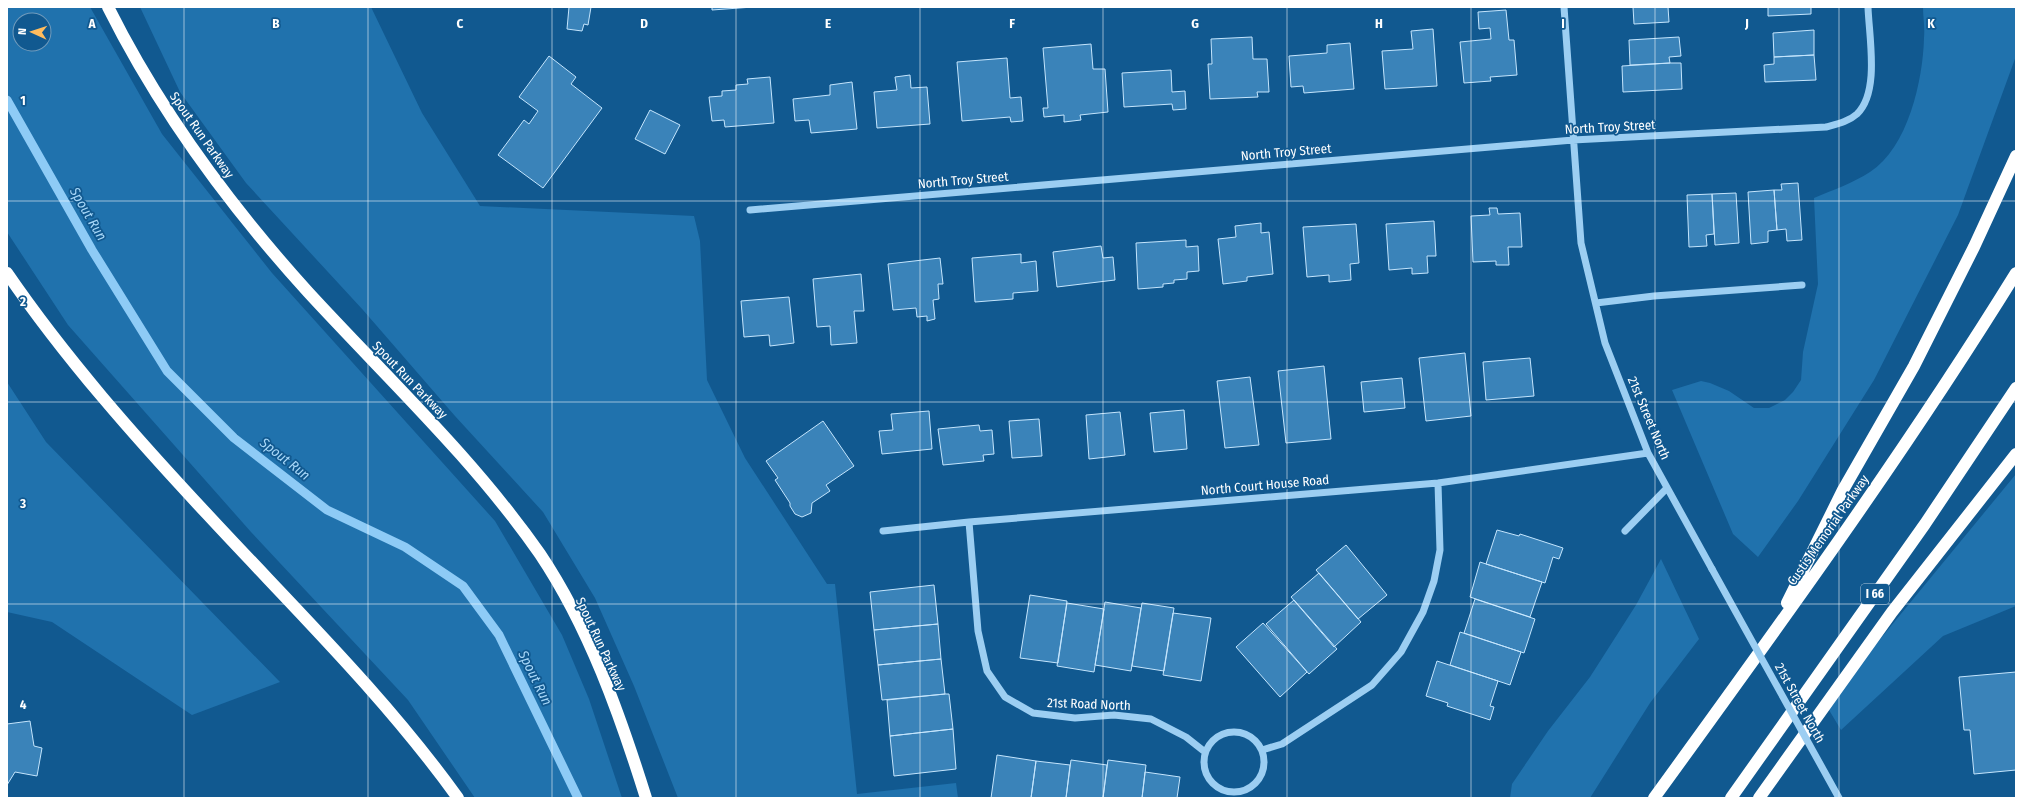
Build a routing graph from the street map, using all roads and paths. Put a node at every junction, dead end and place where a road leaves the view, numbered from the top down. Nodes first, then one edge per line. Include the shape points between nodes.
1 (108, 7) edge
2 (1564, 7) edge
3 (1868, 7) edge
4 (1573, 140) junction
5 (2016, 156) edge
6 (750, 210) dead end
7 (7, 273) edge
8 (2016, 273) edge
9 (1802, 285) dead end
10 (1596, 303) junction
11 (2016, 388) edge
12 (1648, 453) junction
13 (2016, 454) edge
14 (1438, 483) junction
15 (1667, 488) junction
16 (969, 522) junction
17 (883, 531) dead end
18 (1625, 531) dead end
19 (1767, 642) junction
20 (1262, 750) junction
21 (1205, 752) junction
22 (1240, 795) edge
23 (458, 798) edge
24 (646, 798) edge
25 (1654, 798) edge
26 (1731, 798) edge
27 (1759, 798) edge
28 (1839, 798) edge

1 - 24 highway, Spout Run Parkway via 158,95 199,158 236,207 308,291 469,463 541,556 594,656 626,737
2 - 4 street, 21st Street North
3 - 4 street, North Troy Street via 1870,91 1863,106 1844,123 1826,127
4 - 6 street, North Troy Street
4 - 10 street, 21st Street North via 1581,243
5 - 19 highway via 1974,248 1914,366 1843,490
7 - 23 highway via 102,397 206,513 371,689
8 - 19 highway, Custis Memorial Parkway via 1957,368
9 - 10 street
10 - 12 street, 21st Street North via 1605,342
11 - 26 highway, I 66 via 1925,524
12 - 14 street, North Court House Road
12 - 15 street, 21st Street North
13 - 27 highway via 1892,612
14 - 16 street, North Court House Road
14 - 20 street via 1440,550 1434,581 1423,612 1401,652 1372,685 1282,744
15 - 18 street
15 - 28 street, 21st Street North, bridge
16 - 17 street, North Court House Road
16 - 21 street, 21st Road North via 978,631 987,672 1005,697 1033,713 1075,718 1114,715 1150,719 1186,737
19 - 25 highway, Custis Memorial Parkway
20 - 21 street via 1255,740 1245,734 1233,732 1221,734 1211,741
20 - 22 street via 1263,774 1256,784
21 - 22 street via 1203,763 1206,775 1213,785 1223,791

